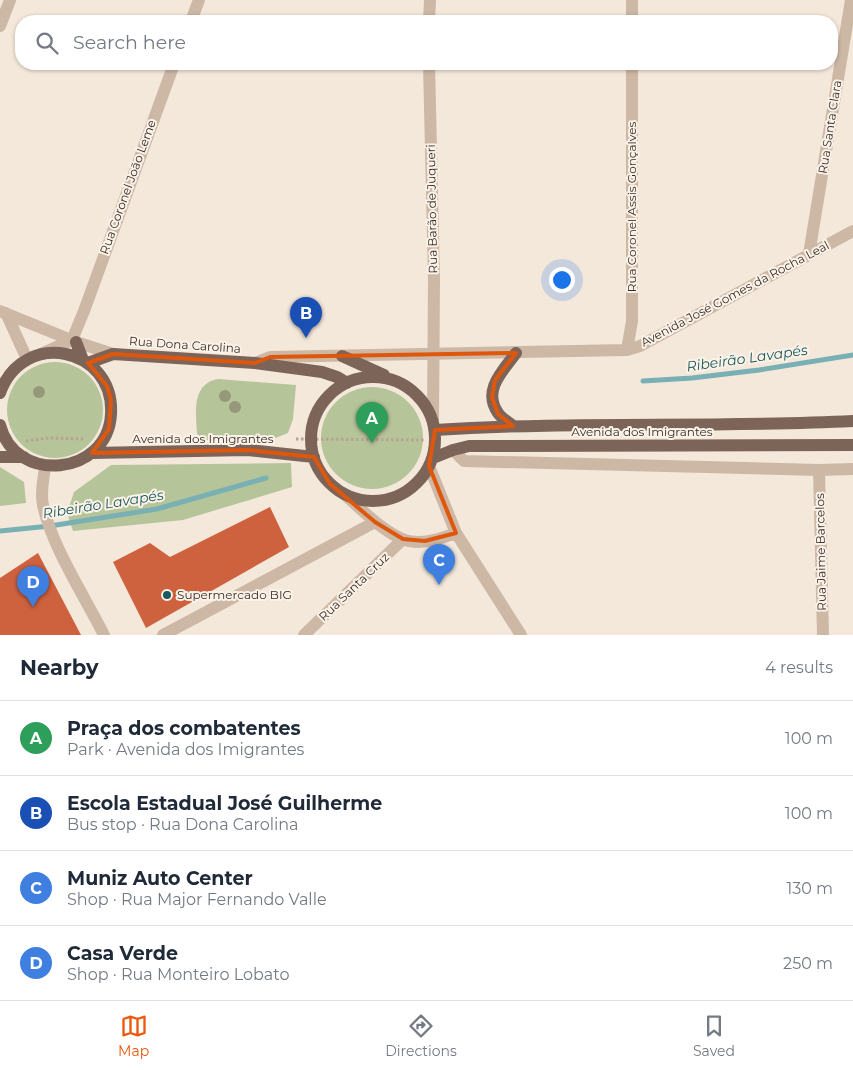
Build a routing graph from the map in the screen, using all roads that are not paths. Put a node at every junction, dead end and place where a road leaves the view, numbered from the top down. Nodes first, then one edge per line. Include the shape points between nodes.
1 (10, 0) edge
2 (200, 0) edge
3 (430, 0) edge
4 (632, 0) edge
5 (851, 0) edge
6 (194, 15) edge
7 (429, 15) edge
8 (632, 15) edge
9 (0, 26) edge
10 (172, 70) edge
11 (429, 70) edge
12 (632, 70) edge
13 (853, 231) edge
14 (809, 254) junction
15 (3, 312) edge
16 (74, 341) junction
17 (627, 350) junction
18 (41, 354) junction
19 (113, 354) junction
20 (434, 354) junction
21 (516, 354) junction
22 (342, 356) junction
23 (26, 359) junction
24 (86, 362) junction
25 (255, 363) junction
26 (393, 380) junction
27 (347, 383) junction
28 (1, 385) edge
29 (853, 421) edge
30 (434, 425) junction
31 (514, 426) junction
32 (0, 429) edge
33 (853, 445) edge
34 (453, 450) junction
35 (92, 453) junction
36 (0, 457) edge
37 (24, 457) junction
38 (314, 457) junction
39 (431, 462) junction
40 (45, 466) junction
41 (853, 469) edge
42 (819, 470) junction
43 (343, 493) junction
44 (375, 522) junction
45 (456, 533) junction
46 (403, 540) junction
47 (516, 633) edge
48 (104, 635) edge
49 (163, 635) edge
50 (304, 635) edge
51 (823, 635) edge

1 - 9 street
2 - 6 street
3 - 7 street
4 - 8 street
5 - 14 street, Rua Santa Clara
10 - 16 street, Rua Coronel João Leme
11 - 20 street, Rua Barão de Juqueri
12 - 17 street, Rua Coronel Assis Gonçalves via 632,321
13 - 14 street, Avenida José Gomes da Rocha Leal
14 - 17 street, Avenida José Gomes da Rocha Leal via 640,346
15 - 16 street, Rua Dona Carolina
15 - 23 street, Rua Dona Carolina
16 - 18 street
16 - 19 street, Rua Dona Carolina
16 - 24 main road, Avenida dos Imigrantes
17 - 21 street, Avenida José Gomes da Rocha Leal
18 - 23 main road
18 - 24 main road via 61,353
19 - 24 main road, Rua Dona Carolina
19 - 25 main road, Rua Dona Carolina
20 - 21 street, Avenida José Gomes da Rocha Leal
20 - 22 street, Rua Dona Carolina
20 - 30 street
21 - 31 main road via 495,380 492,397 498,414
22 - 25 street, Rua Dona Carolina via 270,357
22 - 26 main road
23 - 28 main road
24 - 35 main road, Avenida dos Imigrantes via 99,373 106,386 112,414 109,429
25 - 27 main road, Rua Dona Carolina via 322,372
26 - 27 main road via 374,377
26 - 30 main road via 411,389 424,403
27 - 38 main road via 336,388 322,402 314,419 311,439
29 - 31 main road, Avenida dos Imigrantes
30 - 31 main road, Avenida dos Imigrantes
30 - 39 main road via 436,440
32 - 37 main road, Avenida dos Imigrantes via 11,446
33 - 34 main road, Avenida dos Imigrantes via 469,446
34 - 39 main road, Avenida dos Imigrantes
34 - 42 street via 464,461
35 - 38 main road, Avenida dos Imigrantes via 248,450
35 - 40 main road, Avenida dos Imigrantes via 70,464
36 - 37 main road, Avenida dos Imigrantes
37 - 40 main road, Avenida dos Imigrantes
38 - 43 main road via 320,472
39 - 43 main road via 412,488 396,497 369,501
39 - 45 street
40 - 48 street via 42,504 53,536
41 - 42 street
42 - 51 street, Rua Jaime Barcelos
43 - 44 street
44 - 46 street
44 - 49 street
45 - 46 street via 425,541
45 - 47 street
46 - 50 street, Rua Santa Cruz

